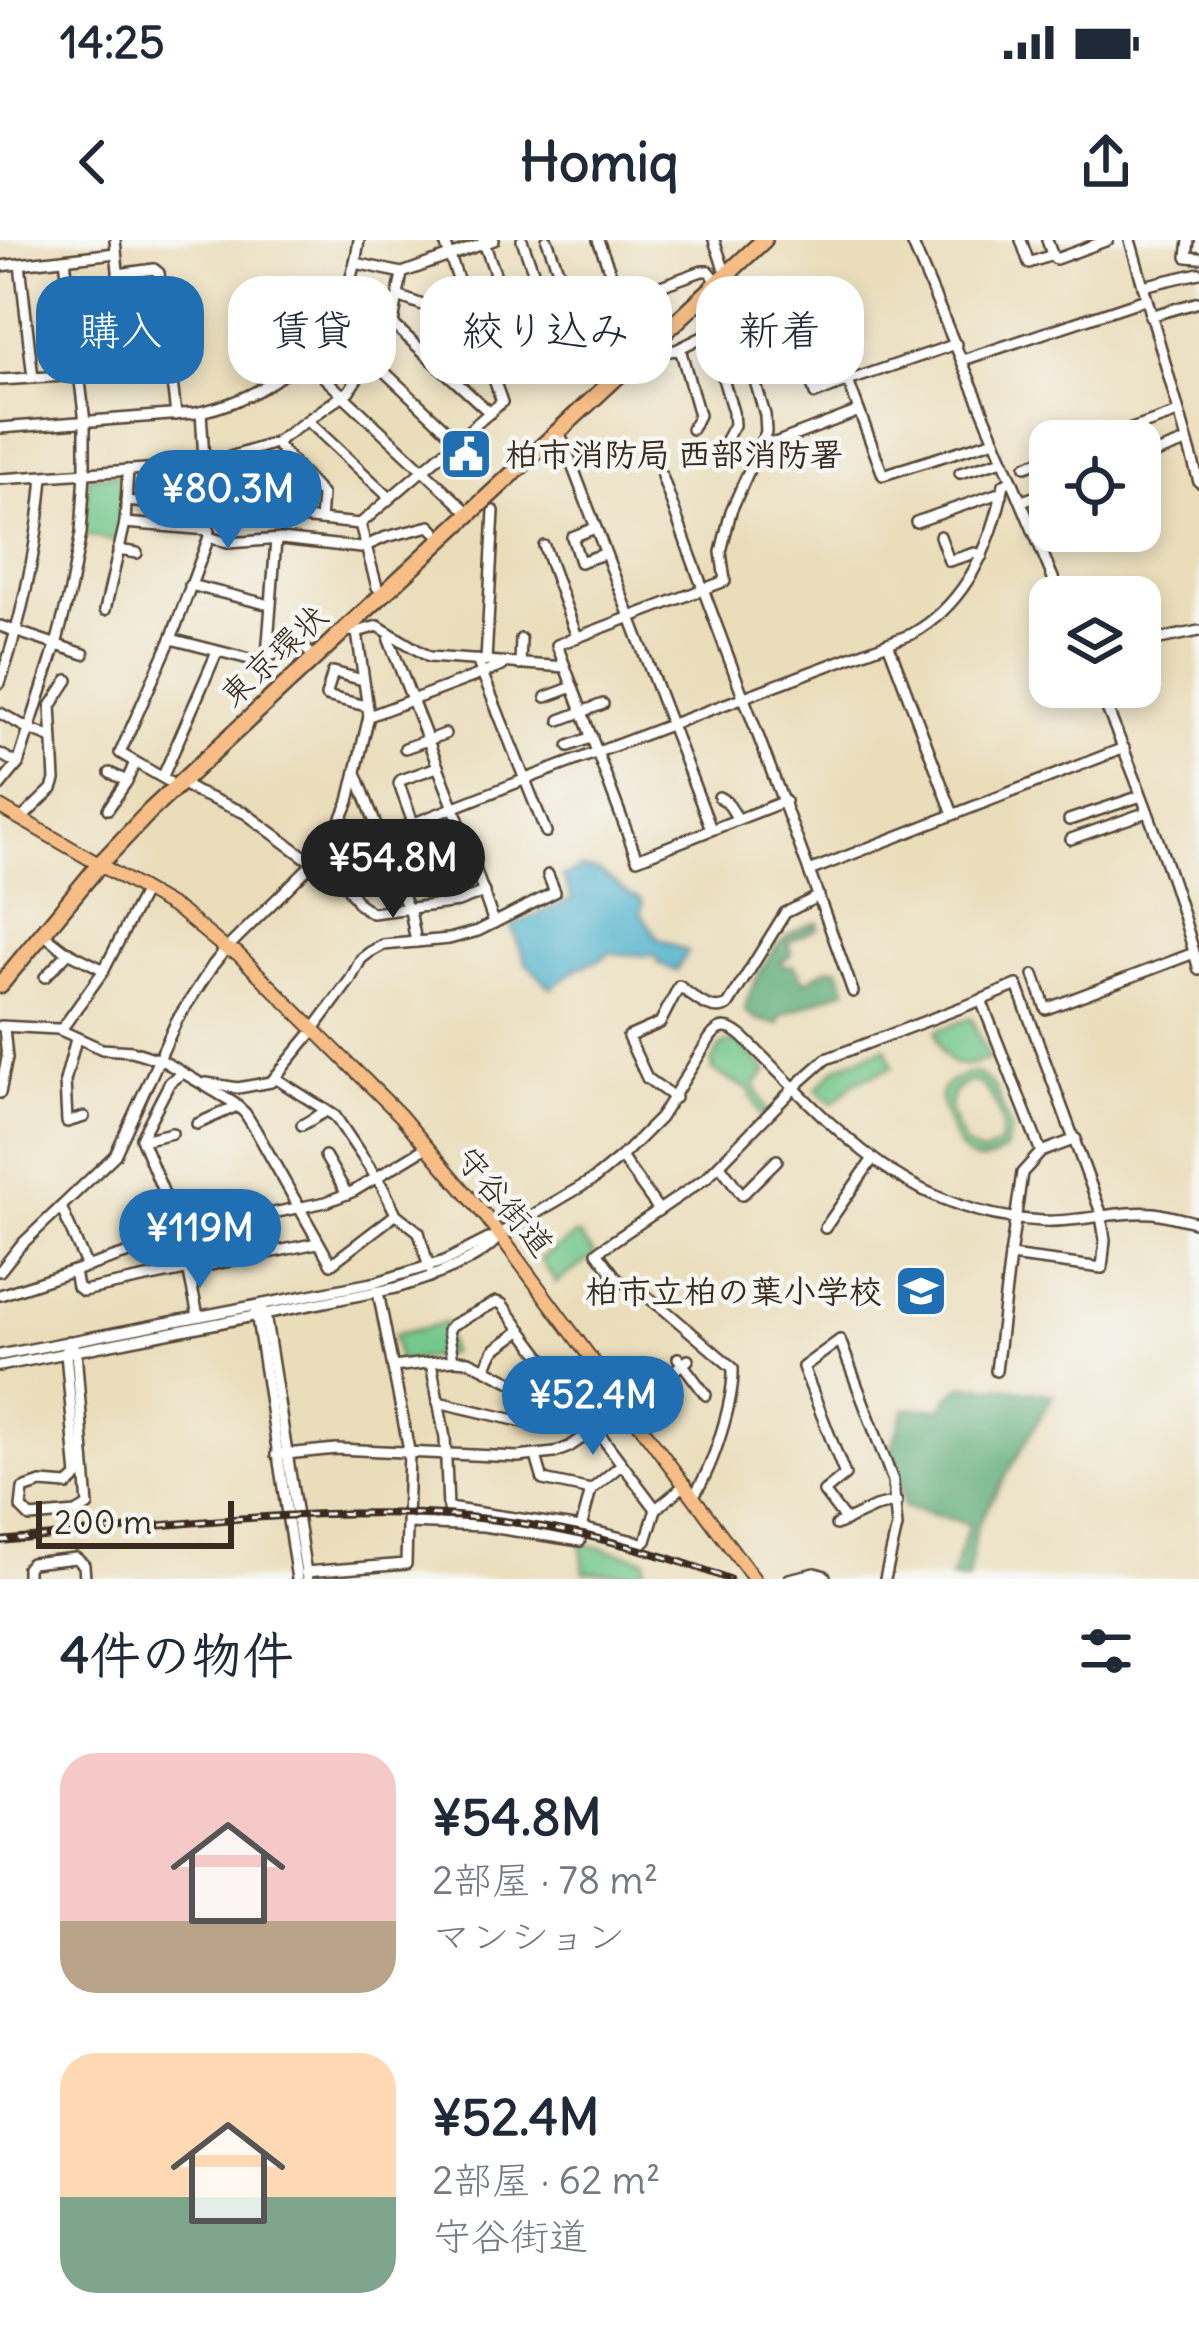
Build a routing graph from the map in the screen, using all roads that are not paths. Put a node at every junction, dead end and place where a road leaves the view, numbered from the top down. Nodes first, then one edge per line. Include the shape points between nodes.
1 (115, 240) edge
2 (359, 240) edge
3 (444, 240) edge
4 (522, 240) edge
5 (548, 240) edge
6 (598, 240) edge
7 (714, 240) edge
8 (751, 240) edge
9 (764, 240) edge
10 (911, 240) edge
11 (1021, 240) edge
12 (1047, 240) edge
13 (1108, 240) edge
14 (1130, 240) edge
15 (1189, 240) edge
16 (487, 241) edge
17 (1079, 245) edge
18 (116, 253) junction
19 (1052, 255) junction
20 (450, 256) junction
21 (1199, 258) edge
22 (65, 259) junction
23 (356, 263) junction
24 (20, 264) junction
25 (0, 266) edge
26 (402, 273) junction
27 (1199, 273) edge
28 (118, 274) joint
29 (718, 275) junction
30 (67, 276) edge
31 (159, 276) edge
32 (351, 276) edge
33 (457, 276) edge
34 (498, 276) edge
35 (535, 276) edge
36 (561, 276) edge
37 (611, 276) edge
38 (672, 281) edge
39 (1144, 292) junction
40 (398, 296) junction
41 (1199, 302) edge
42 (420, 304) edge
43 (396, 307) edge
44 (1150, 316) junction
45 (672, 323) edge
46 (396, 327) edge
47 (696, 339) edge
48 (956, 344) junction
49 (676, 350) junction
50 (672, 351) edge
51 (963, 361) junction
52 (864, 376) edge
53 (33, 378) junction
54 (36, 378) edge
55 (0, 380) edge
56 (396, 383) edge
57 (80, 384) edge
58 (173, 384) edge
59 (269, 384) edge
60 (331, 384) edge
61 (353, 384) edge
62 (495, 384) edge
63 (609, 384) edge
64 (725, 384) edge
65 (756, 384) edge
66 (812, 384) edge
67 (840, 384) edge
68 (849, 384) edge
69 (344, 396) junction
70 (201, 412) junction
71 (859, 412) junction
72 (490, 413) junction
73 (1178, 413) junction
74 (176, 415) junction
75 (1158, 420) edge
76 (85, 422) junction
77 (309, 422) junction
78 (1199, 426) edge
79 (0, 428) edge
80 (692, 429) dead end
81 (559, 431) junction
82 (1185, 437) junction
83 (762, 440) junction
84 (995, 440) junction
85 (458, 441) junction
86 (275, 443) junction
87 (1161, 449) edge
88 (1004, 460) junction
89 (752, 462) junction
90 (204, 464) junction
91 (1029, 465) edge
92 (1026, 466) dead end
93 (128, 470) junction
94 (423, 470) junction
95 (85, 473) junction
96 (302, 473) junction
97 (960, 473) dead end
98 (662, 476) dead end
99 (43, 477) junction
100 (0, 478) edge
101 (1012, 480) junction
102 (1199, 482) edge
103 (1002, 495) junction
104 (390, 498) junction
105 (1029, 498) edge
106 (126, 501) junction
107 (1022, 501) junction
108 (208, 509) junction
109 (465, 509) junction
110 (494, 511) dead end
111 (248, 513) junction
112 (320, 520) junction
113 (916, 522) dead end
114 (125, 523) junction
115 (360, 524) junction
116 (595, 528) junction
117 (435, 531) junction
118 (209, 533) junction
119 (940, 536) dead end
120 (276, 540) junction
121 (364, 546) junction
122 (544, 546) dead end
123 (118, 550) junction
124 (137, 554) dead end
125 (604, 554) junction
126 (982, 556) junction
127 (1052, 576) edge
128 (190, 585) junction
129 (377, 586) junction
130 (702, 590) junction
131 (270, 605) junction
132 (105, 610) dead end
133 (628, 618) junction
134 (0, 626) edge
135 (350, 631) junction
136 (1199, 631) edge
137 (17, 632) junction
138 (392, 635) junction
139 (577, 637) junction
140 (170, 639) junction
141 (521, 639) dead end
142 (1161, 639) edge
143 (887, 643) junction
144 (56, 645) junction
145 (308, 651) junction
146 (217, 652) junction
147 (84, 654) dead end
148 (267, 656) junction
149 (481, 660) junction
150 (504, 663) junction
151 (520, 665) junction
152 (565, 667) junction
153 (482, 674) junction
154 (68, 680) dead end
155 (363, 680) junction
156 (0, 683) edge
157 (573, 687) junction
158 (546, 697) dead end
159 (743, 697) junction
160 (411, 700) junction
161 (603, 704) dead end
162 (1107, 708) edge
163 (367, 711) junction
164 (582, 711) junction
165 (0, 712) edge
166 (560, 720) dead end
167 (671, 725) junction
168 (29, 729) junction
169 (445, 734) dead end
170 (592, 737) junction
171 (52, 738) junction
172 (427, 740) junction
173 (569, 746) dead end
174 (405, 748) dead end
175 (1124, 748) junction
176 (598, 753) junction
177 (0, 754) edge
178 (135, 762) junction
179 (18, 764) junction
180 (437, 767) junction
181 (110, 773) dead end
182 (356, 774) junction
183 (526, 779) junction
184 (170, 780) junction
185 (127, 781) junction
186 (0, 786) edge
187 (1141, 796) junction
188 (719, 797) dead end
189 (785, 802) junction
190 (454, 808) junction
191 (108, 809) dead end
192 (2, 811) edge
193 (1147, 812) junction
194 (953, 814) junction
195 (739, 819) junction
196 (20, 820) junction
197 (1069, 820) dead end
198 (413, 823) junction
199 (711, 829) junction
200 (546, 832) dead end
201 (380, 836) junction
202 (1071, 838) dead end
203 (328, 855) junction
204 (95, 862) junction
205 (313, 863) junction
206 (809, 871) junction
207 (548, 875) dead end
208 (145, 890) junction
209 (484, 892) junction
210 (819, 896) junction
211 (409, 910) junction
212 (494, 923) junction
213 (42, 933) junction
214 (416, 942) junction
215 (226, 949) junction
216 (69, 952) junction
217 (1194, 953) junction
218 (104, 970) junction
219 (1199, 970) edge
220 (0, 972) edge
221 (1034, 975) dead end
222 (45, 977) dead end
223 (0, 985) edge
224 (853, 992) dead end
225 (981, 1000) junction
226 (2, 1027) edge
227 (61, 1030) junction
228 (311, 1033) junction
229 (76, 1039) junction
230 (160, 1060) junction
231 (182, 1073) junction
232 (275, 1078) junction
233 (202, 1085) junction
234 (795, 1088) junction
235 (0, 1093) edge
236 (675, 1098) junction
237 (237, 1106) junction
238 (324, 1109) junction
239 (84, 1117) dead end
240 (197, 1124) dead end
241 (302, 1124) dead end
242 (172, 1133) dead end
243 (1076, 1139) junction
244 (142, 1140) junction
245 (425, 1148) junction
246 (1041, 1152) junction
247 (325, 1156) dead end
248 (622, 1157) junction
249 (777, 1160) dead end
250 (872, 1160) junction
251 (720, 1165) junction
252 (376, 1178) junction
253 (347, 1194) junction
254 (216, 1205) dead end
255 (61, 1207) junction
256 (298, 1208) junction
257 (659, 1210) junction
258 (395, 1215) dead end
259 (174, 1216) junction
260 (1102, 1217) junction
261 (1014, 1219) junction
262 (1199, 1223) edge
263 (144, 1226) dead end
264 (825, 1228) dead end
265 (500, 1234) junction
266 (182, 1235) junction
267 (316, 1243) junction
268 (151, 1246) junction
269 (1010, 1256) junction
270 (87, 1267) junction
271 (430, 1268) junction
272 (189, 1270) junction
273 (0, 1271) edge
274 (74, 1271) junction
275 (378, 1292) junction
276 (0, 1295) edge
277 (259, 1312) junction
278 (198, 1316) junction
279 (523, 1330) junction
280 (70, 1349) junction
281 (0, 1355) edge
282 (453, 1360) junction
283 (430, 1363) junction
284 (0, 1366) edge
285 (393, 1367) junction
286 (485, 1368) junction
287 (996, 1370) dead end
288 (558, 1378) junction
289 (706, 1395) dead end
290 (540, 1396) junction
291 (438, 1402) junction
292 (627, 1406) junction
293 (596, 1429) junction
294 (409, 1450) junction
295 (446, 1453) junction
296 (281, 1455) junction
297 (536, 1456) junction
298 (622, 1464) junction
299 (72, 1484) junction
300 (88, 1490) junction
301 (591, 1490) junction
302 (690, 1490) junction
303 (897, 1502) junction
304 (656, 1509) junction
305 (409, 1523) junction
306 (581, 1528) junction
307 (303, 1576) edge
308 (826, 1576) dead end
309 (27, 1579) edge
310 (86, 1579) edge
311 (754, 1579) edge
312 (789, 1579) edge
313 (885, 1579) edge

1 - 18 street
2 - 23 street
3 - 20 street
4 - 35 street
5 - 36 street
6 - 37 street
7 - 29 street
8 - 29 highway, 東京環状
9 - 29 highway, 東京環状
10 - 48 street
11 - 19 street via 1029,263
12 - 19 street
13 - 17 street
14 - 39 street
15 - 21 street via 1187,257
16 - 20 street
16 - 34 street
17 - 19 street
18 - 22 street
18 - 28 street
20 - 26 street
20 - 33 street
22 - 24 street
22 - 30 street
23 - 26 street
23 - 32 street
24 - 25 street
24 - 53 street
26 - 40 street
27 - 39 street
28 - 31 street via 154,269
29 - 38 street via 703,271
29 - 45 highway, 東京環状
29 - 109 highway, 東京環状
39 - 44 street
39 - 51 street
40 - 42 street
40 - 43 street
41 - 44 street
44 - 73 street
46 - 72 street
47 - 49 street
48 - 51 street
48 - 52 street
49 - 50 street
49 - 80 street via 699,416
51 - 84 street
53 - 54 street
53 - 55 street
56 - 85 street
57 - 76 street
58 - 74 street
59 - 70 street
60 - 69 street
61 - 69 street
62 - 72 street via 502,402
63 - 81 highway, 東京環状
64 - 89 street via 734,424 722,447
65 - 83 street
66 - 67 street via 815,394
68 - 71 street
69 - 77 street
69 - 94 street
70 - 74 street
70 - 90 street
71 - 83 street via 776,443
71 - 84 street via 883,475
72 - 85 street
73 - 75 street
73 - 82 street
74 - 76 street
76 - 79 street
76 - 95 street
77 - 86 street
77 - 104 street
78 - 82 street
81 - 109 highway, 東京環状
81 - 116 street
82 - 87 street
82 - 102 street
83 - 89 street
84 - 88 street
85 - 94 street
86 - 90 street
86 - 96 street
88 - 97 street
88 - 101 street
89 - 130 street via 731,511 725,580
90 - 93 street
90 - 108 street
91 - 92 street
93 - 95 street
93 - 106 street
94 - 104 street
94 - 109 street
95 - 99 street
95 - 144 street
96 - 111 street via 250,493
96 - 112 street via 322,495
98 - 130 street
99 - 100 street
99 - 137 street
101 - 103 street
101 - 107 street
103 - 113 street
103 - 126 street
104 - 115 street
105 - 107 street
106 - 108 street
106 - 114 street
107 - 127 street
108 - 111 street
108 - 118 street
109 - 117 highway, 東京環状
109 - 135 highway, 東京環状
110 - 149 street
111 - 112 street
112 - 115 street
114 - 118 street
114 - 123 street
115 - 121 street
116 - 125 street
116 - 125 street via 572,537 580,562
117 - 121 street
117 - 129 highway, 東京環状
118 - 120 street via 228,543
118 - 128 street
119 - 126 street via 949,561
120 - 121 street
120 - 131 street
121 - 129 street
122 - 139 street
123 - 124 street
123 - 132 street
125 - 133 street
126 - 143 street via 940,613
128 - 131 street
128 - 140 street
129 - 145 highway, 東京環状
130 - 133 street
130 - 159 street
131 - 148 street
133 - 139 street
133 - 167 street
134 - 137 street
135 - 138 street via 378,626
135 - 155 street
135 - 184 highway, 東京環状
136 - 142 street
137 - 144 street
137 - 156 street
138 - 149 street via 429,657
138 - 160 street
139 - 152 street via 556,644
140 - 146 street
140 - 178 street via 120,752
141 - 151 street
143 - 159 street
143 - 194 street
144 - 147 street
144 - 168 street
145 - 148 street
145 - 184 highway, 東京環状
146 - 148 street
146 - 184 street
149 - 150 street
149 - 153 street
150 - 151 street
150 - 153 street
151 - 152 street
152 - 157 street
153 - 160 street
153 - 183 street
154 - 171 street via 51,706
155 - 163 street
155 - 163 street via 333,672 326,696
157 - 158 street
157 - 164 street
159 - 167 street
159 - 189 street
160 - 163 street
160 - 172 street
161 - 164 street
162 - 175 street
163 - 182 street
164 - 166 street
164 - 170 street
165 - 168 street
167 - 176 street
167 - 199 street
168 - 171 street
168 - 179 street
169 - 172 street
170 - 173 street
170 - 176 street
171 - 196 street via 56,780
172 - 174 street
172 - 180 street
175 - 187 street
175 - 194 street
176 - 183 street
176 - 199 street via 637,859
177 - 179 street
178 - 184 street
178 - 185 street
179 - 186 street
180 - 190 street
180 - 198 street via 399,784
181 - 185 street
182 - 201 street
182 - 203 street
183 - 190 street
183 - 200 street
184 - 204 highway, 東京環状
184 - 205 street via 245,813
185 - 191 street
187 - 193 street
187 - 197 street
188 - 195 street
189 - 195 street
189 - 206 street
190 - 198 street
190 - 209 street
192 - 196 main road, 守谷街道
193 - 202 street
193 - 217 street
194 - 206 street
195 - 199 street
196 - 204 main road, 守谷街道
198 - 201 street
201 - 203 street
201 - 211 street
203 - 205 street
204 - 208 main road, 守谷街道
204 - 213 highway, 東京環状
204 - 220 highway, 東京環状
205 - 211 street via 340,877 372,913
205 - 215 street
206 - 210 street
207 - 212 street via 555,892
208 - 215 main road, 守谷街道
208 - 218 street
209 - 211 street
209 - 212 street
210 - 224 street
210 - 236 street via 785,913 728,1005 712,1008 679,986 659,1023 628,1037 646,1078
211 - 214 street
212 - 214 street
213 - 216 street
213 - 223 highway, 東京環状
214 - 228 street via 383,945 361,959
215 - 228 main road, 守谷街道
215 - 230 street
216 - 218 street
216 - 222 street
217 - 219 street
217 - 221 street via 1046,1009
218 - 227 street
225 - 234 street via 826,1059
225 - 243 street via 1017,985
225 - 246 street
226 - 227 street
226 - 235 street
227 - 229 street
228 - 232 street
228 - 245 main road, 守谷街道
229 - 230 street
229 - 239 street via 65,1081 67,1122
230 - 231 street
230 - 255 street via 115,1155
231 - 233 street
231 - 244 street
232 - 233 street via 238,1088
232 - 238 street
233 - 237 street
234 - 236 street via 742,1036 722,1028
234 - 250 street
234 - 251 street
236 - 248 street
237 - 240 street
237 - 256 street
238 - 241 street
238 - 252 street
242 - 244 street
243 - 246 street
243 - 260 street
244 - 259 street
245 - 252 street
245 - 265 main road, 守谷街道
246 - 261 street via 1022,1173
247 - 253 street
248 - 257 street
248 - 265 street
249 - 251 street via 742,1195
250 - 261 street via 946,1201
250 - 264 street
251 - 257 street
252 - 253 street
252 - 271 street via 396,1214 419,1232
253 - 256 street
254 - 259 street
255 - 270 street
255 - 273 street
256 - 266 street
256 - 267 street
257 - 302 street via 597,1252 618,1280 733,1368 705,1479
258 - 267 street via 331,1264
259 - 266 street
260 - 261 street
260 - 262 street via 1151,1213
260 - 269 street via 1102,1268
261 - 269 street
263 - 268 street
265 - 271 street
265 - 275 street via 451,1268
265 - 292 main road, 守谷街道
266 - 268 street
266 - 272 street
267 - 272 street
268 - 270 street
269 - 287 street
270 - 274 street
271 - 277 street
272 - 274 street via 83,1291
272 - 278 street
274 - 276 street
275 - 277 street
275 - 285 street
277 - 278 street
277 - 280 street
277 - 296 street
278 - 280 street
279 - 282 street via 496,1302 448,1330
279 - 286 street via 494,1350
279 - 288 street
280 - 281 street
280 - 284 street
280 - 299 street
280 - 300 street
282 - 283 street
282 - 286 street
283 - 285 street
283 - 291 street
285 - 294 street
286 - 290 street
288 - 290 street
288 - 293 street
289 - 292 street via 683,1361
290 - 291 street via 525,1424
291 - 295 street
292 - 293 street
292 - 302 main road, 守谷街道
293 - 297 street
293 - 298 street
294 - 295 street
294 - 296 street
294 - 305 street
295 - 297 street
295 - 306 street via 448,1508
296 - 307 street
297 - 301 street via 543,1480
298 - 301 street
298 - 304 street
299 - 300 street
299 - 300 street via 27,1486 24,1513 80,1512
301 - 306 street
302 - 304 street
302 - 311 main road, 守谷街道
303 - 303 street via 841,1523 824,1492 845,1475 802,1367 840,1340
303 - 313 street
304 - 306 street via 642,1543
305 - 306 street via 580,1541
305 - 307 street via 406,1564
308 - 312 street
309 - 310 street via 32,1563 76,1558

